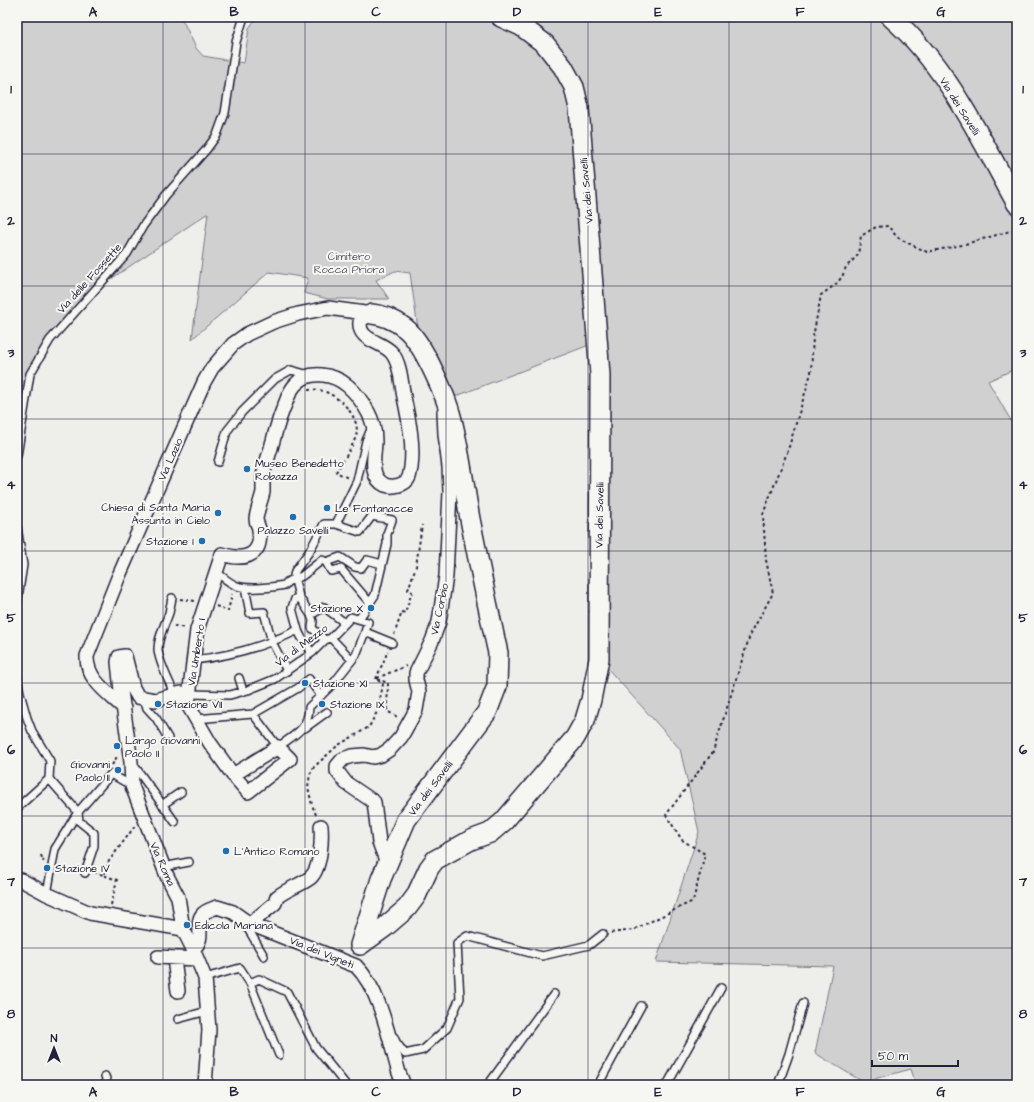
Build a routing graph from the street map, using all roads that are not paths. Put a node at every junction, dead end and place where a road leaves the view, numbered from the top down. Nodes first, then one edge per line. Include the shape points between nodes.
1 (244, 17) edge
2 (501, 17) edge
3 (890, 17) edge
4 (1017, 204) edge
5 (372, 314) junction
6 (309, 375) junction
7 (446, 400) junction
8 (373, 425) junction
9 (17, 456) edge
10 (218, 462) dead end
11 (336, 524) junction
12 (17, 527) edge
13 (326, 562) junction
14 (382, 564) junction
15 (216, 572) junction
16 (294, 579) junction
17 (245, 588) junction
18 (299, 597) junction
19 (172, 598) road end
20 (370, 603) junction
21 (17, 604) edge
22 (311, 615) junction
23 (359, 619) junction
24 (345, 623) junction
25 (298, 630) junction
26 (365, 632) junction
27 (328, 639) junction
28 (272, 642) junction
29 (392, 643) road end
30 (312, 653) junction
31 (194, 660) junction
32 (352, 660) junction
33 (287, 671) junction
34 (17, 676) edge
35 (238, 678) dead end
36 (242, 691) junction
37 (175, 695) junction
38 (321, 696) junction
39 (149, 699) junction
40 (189, 700) junction
41 (124, 708) junction
42 (327, 712) dead end
43 (253, 714) junction
44 (196, 719) junction
45 (300, 731) junction
46 (168, 738) dead end
47 (278, 747) junction
48 (131, 762) junction
49 (233, 776) junction
50 (49, 780) junction
51 (132, 786) junction
52 (181, 792) dead end
53 (162, 805) junction
54 (17, 808) edge
55 (78, 812) junction
56 (175, 822) dead end
57 (321, 826) road end
58 (189, 862) dead end
59 (387, 863) junction
60 (163, 867) junction
61 (85, 873) dead end
62 (19, 880) edge
63 (47, 894) junction
64 (234, 912) junction
65 (250, 924) junction
66 (183, 929) junction
67 (603, 934) road end
68 (360, 945) junction
69 (195, 954) junction
70 (264, 956) dead end
71 (158, 957) dead end
72 (174, 958) junction
73 (356, 966) junction
74 (205, 978) junction
75 (250, 983) junction
76 (721, 988) dead end
77 (178, 991) dead end
78 (554, 994) dead end
79 (803, 1003) dead end
80 (641, 1006) dead end
81 (207, 1011) junction
82 (178, 1019) dead end
83 (279, 1055) dead end
84 (105, 1076) dead end
85 (108, 1085) edge
86 (205, 1085) edge
87 (346, 1085) edge
88 (404, 1085) edge
89 (488, 1085) edge
90 (598, 1085) edge
91 (667, 1085) edge
92 (778, 1085) edge

1 - 9 lane, Via delle Fossette via 236,42 225,113 217,134 166,195 143,226 127,254 50,340 30,374
2 - 68 street, Via dei Savelli via 521,26 545,44 563,67 574,87 579,108 600,375 599,659 591,700 575,738 504,821 490,833 471,840 436,860 407,908
3 - 4 street, Via dei Savelli via 922,50 946,82
5 - 7 street, Via dei Savelli via 380,315 407,329 428,361
5 - 8 street via 360,322 362,333 392,354 401,376 412,451 409,478 406,482 400,485 386,485 375,473
5 - 41 street, Via Lazio via 328,308 273,322 247,334 233,344 212,368 118,578 87,656 88,667 96,682
6 - 8 street via 324,375 349,386 369,414
6 - 10 lane via 291,370 275,379 227,431
6 - 15 street, Via Umberto I via 296,383 285,403 263,477 263,491 256,520 260,539 257,550 240,558 222,554
7 - 59 street, Via dei Savelli via 498,653 497,686 487,712 406,820
7 - 59 street, Via Corbio via 444,414 450,492 446,576 439,622 416,673 419,692 416,710 401,737 390,749 373,757 343,759 337,766 337,771 346,783 374,802 379,842
8 - 11 lane via 366,441 357,481
11 - 14 lane via 360,532 372,516 392,520
11 - 16 lane via 324,524 295,571
12 - 21 lane via 23,565
13 - 14 lane via 340,557 361,568 367,560
13 - 16 lane via 322,560 302,576
13 - 20 lane via 331,571 340,569
14 - 20 lane via 375,595
15 - 17 lane
15 - 31 street, Via Umberto I via 197,630
16 - 17 lane via 283,586
16 - 18 lane
17 - 28 lane via 250,613 264,612
18 - 22 lane
18 - 25 lane via 295,599 292,608
19 - 37 lane via 158,649 161,663
20 - 23 lane
22 - 24 lane via 324,607
22 - 27 lane via 312,628
23 - 24 lane, Via di Mezzo via 351,617
23 - 26 lane via 368,622
24 - 27 lane, Via di Mezzo
25 - 28 lane
25 - 30 lane via 300,638
26 - 29 lane
26 - 32 lane
27 - 30 lane, Via di Mezzo
27 - 32 lane
28 - 31 lane via 218,657
28 - 33 lane
30 - 33 lane, Via di Mezzo
31 - 40 street, Via Umberto I
32 - 38 lane
33 - 36 lane, Via di Mezzo via 275,679
34 - 50 lane via 32,732 50,761
35 - 36 lane
36 - 40 lane, Via di Mezzo
37 - 39 street
37 - 40 street via 182,693
38 - 43 lane via 309,679
38 - 45 lane via 310,707 309,719
39 - 41 street, Via Roma via 138,696 134,691 125,656 120,656 120,691
39 - 46 lane via 147,708
40 - 44 street
41 - 48 street, Via Roma
42 - 45 lane
43 - 44 lane
43 - 47 lane
44 - 49 street
45 - 47 lane
47 - 49 street
47 - 49 street via 290,759 248,792
48 - 51 street, Via Roma
48 - 53 lane
50 - 54 lane
50 - 55 lane
51 - 55 lane via 111,774
51 - 60 street, Via Roma
52 - 53 lane
53 - 56 lane
55 - 61 lane via 79,821 94,833 94,846
55 - 63 lane via 55,849
57 - 65 street via 320,852 311,877 277,897 275,903
58 - 60 lane
59 - 68 street, Via dei Savelli
60 - 66 street, Via Roma via 178,897
62 - 63 street
63 - 66 street via 90,913
64 - 65 street, Via dei Vigneti
64 - 69 street, Via dei Vigneti via 217,907 203,913 200,918 200,939
64 - 70 lane
65 - 73 street, Via dei Vigneti
66 - 69 street, Via Roma
67 - 73 lane, Via dei Vigneti via 589,945 542,956 467,936 457,943 460,998 447,1028 423,1050 405,1054 396,1042 377,986 363,969
68 - 73 street, Via dei Savelli
69 - 72 street
69 - 74 street, Via Roma
71 - 72 street
72 - 77 street
73 - 88 street via 364,974 376,996
74 - 75 lane via 240,968
74 - 81 street, Via Roma
75 - 83 lane
75 - 87 lane via 259,979 287,992 316,1048
76 - 91 lane
78 - 89 lane
79 - 92 lane
80 - 90 lane
81 - 82 lane
81 - 86 street, Via Roma via 209,1030
84 - 85 lane

